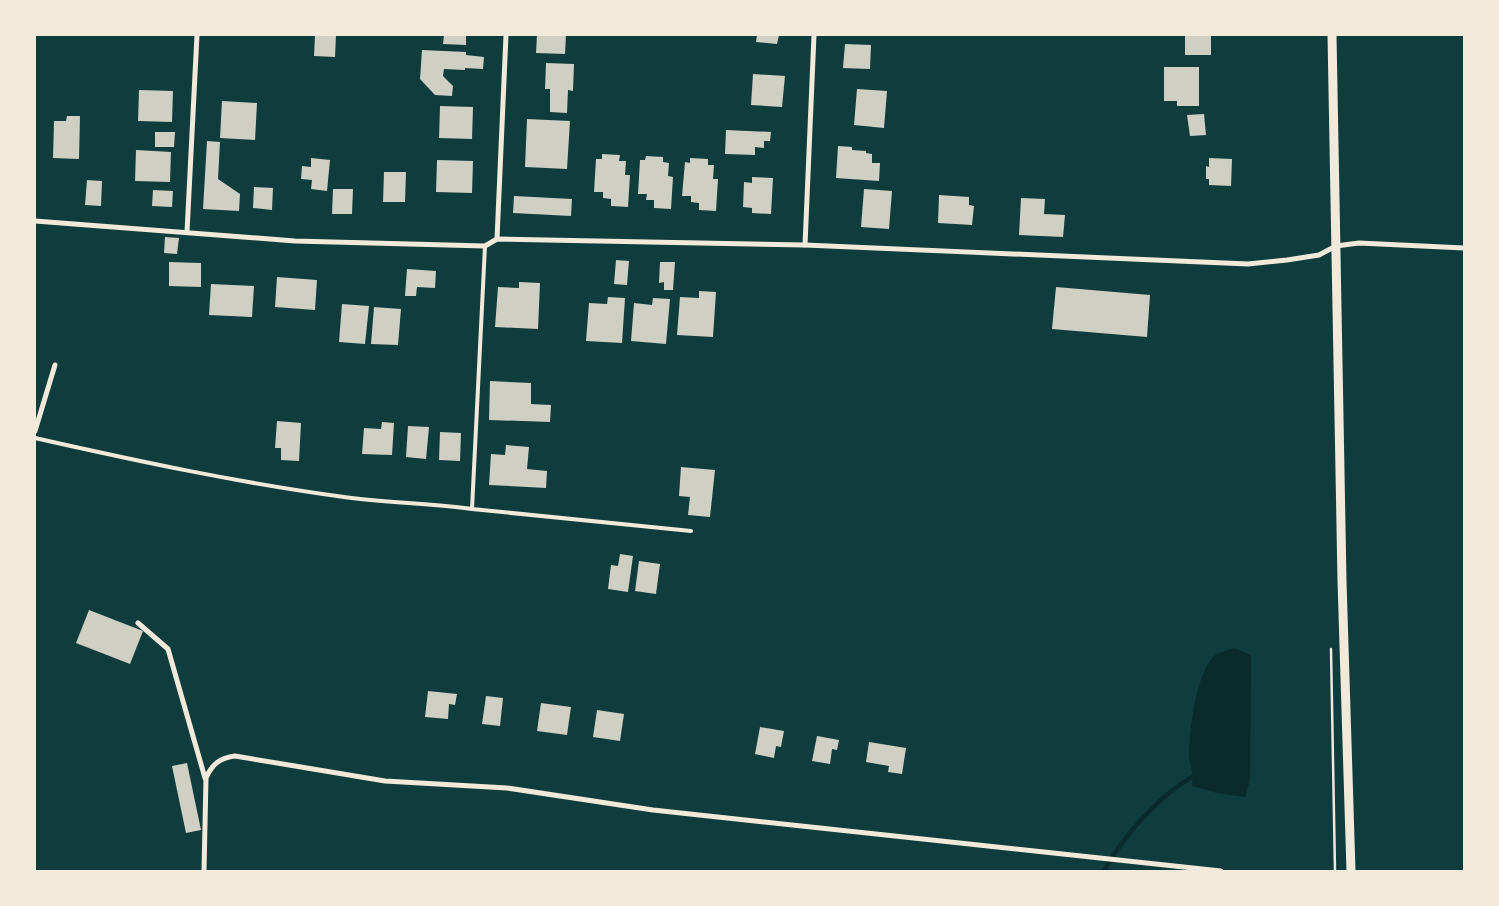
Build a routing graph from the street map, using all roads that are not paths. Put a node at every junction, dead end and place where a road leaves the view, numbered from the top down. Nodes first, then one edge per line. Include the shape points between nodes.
1 (197, 35) edge
2 (506, 35) edge
3 (814, 35) edge
4 (1332, 35) edge
5 (35, 221) edge
6 (187, 232) junction
7 (497, 239) junction
8 (805, 245) junction
9 (485, 246) junction
10 (1336, 246) junction
11 (1464, 248) edge
12 (55, 365) dead end
13 (35, 431) edge
14 (35, 438) edge
15 (472, 509) junction
16 (691, 531) dead end
17 (138, 623) dead end
18 (206, 778) junction
19 (204, 871) edge
20 (1221, 871) edge
21 (1351, 871) edge

1 - 6 street
2 - 7 street
3 - 8 street
4 - 10 street
5 - 6 street
6 - 9 street via 295,241
7 - 8 street
7 - 9 street
8 - 10 street via 1248,264 1319,255
9 - 15 lane
10 - 11 street via 1359,243
10 - 21 street
12 - 13 street
14 - 15 lane via 218,477 346,498
15 - 16 lane
17 - 18 street via 168,649
18 - 19 street
18 - 20 street via 216,762 235,756 385,780 507,788 652,810

